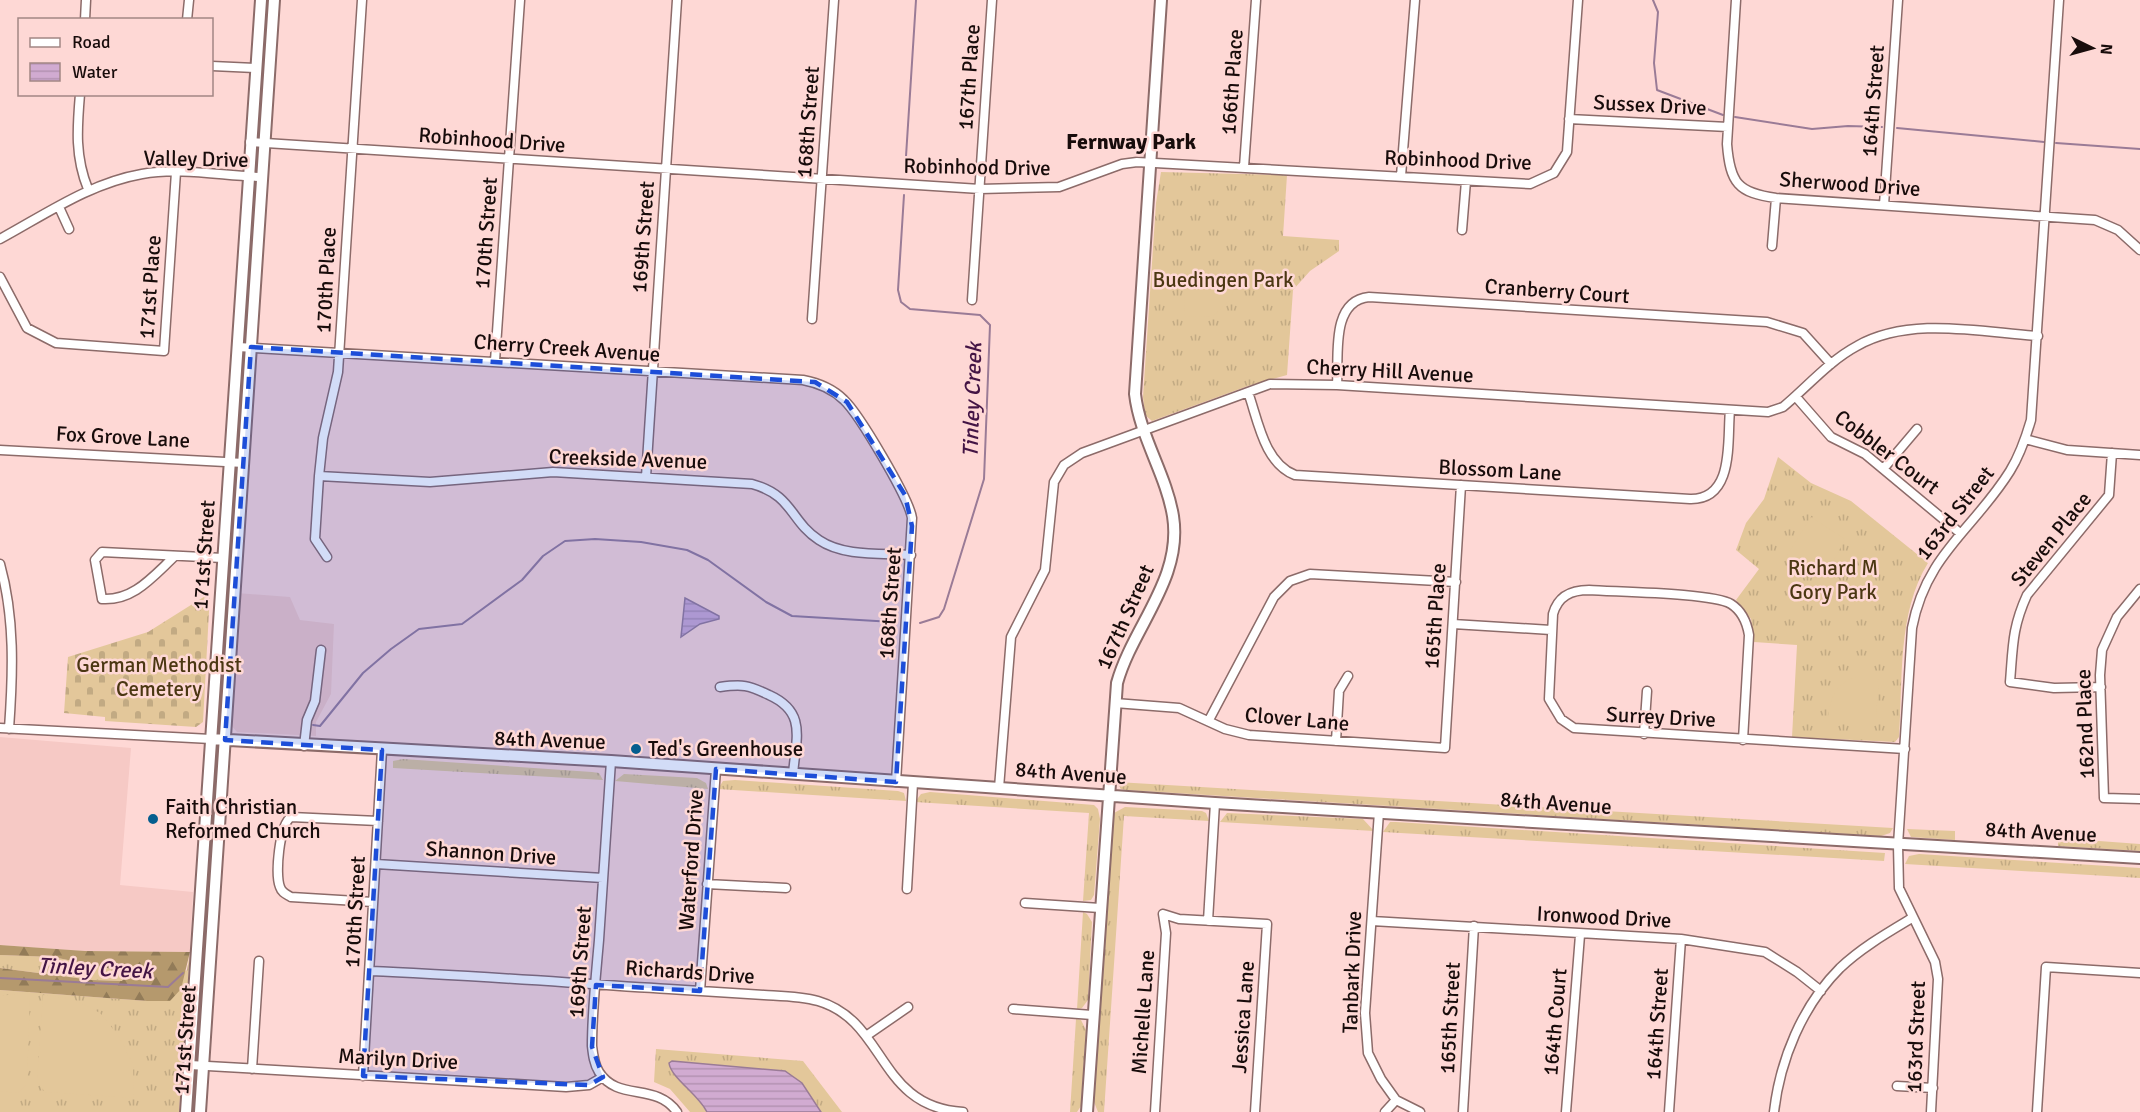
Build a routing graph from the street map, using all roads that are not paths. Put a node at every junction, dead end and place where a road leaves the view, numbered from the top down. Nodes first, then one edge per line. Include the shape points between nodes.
1 (86, 0) edge
2 (189, 0) edge
3 (261, 0) edge
4 (274, 0) edge
5 (362, 0) edge
6 (520, 0) edge
7 (677, 0) edge
8 (834, 0) edge
9 (992, 0) edge
10 (1161, 0) edge
11 (1256, 0) edge
12 (1415, 0) edge
13 (1578, 0) edge
14 (1736, 0) edge
15 (1898, 0) edge
16 (2059, 0) edge
17 (85, 18) edge
18 (188, 18) edge
19 (213, 66) edge
20 (255, 69) junction
21 (80, 96) edge
22 (1569, 119) junction
23 (1728, 128) junction
24 (250, 142) junction
25 (264, 143) junction
26 (352, 150) junction
27 (509, 160) junction
28 (1149, 162) junction
29 (1244, 167) junction
30 (665, 169) junction
31 (176, 172) junction
32 (1401, 176) junction
33 (248, 177) junction
34 (262, 177) junction
35 (822, 179) junction
36 (1466, 181) junction
37 (88, 189) junction
38 (980, 189) junction
39 (1776, 198) junction
40 (1884, 205) junction
41 (59, 207) junction
42 (2044, 215) junction
43 (69, 229) dead end
44 (1462, 230) dead end
45 (0, 239) edge
46 (1772, 246) dead end
47 (2140, 250) edge
48 (0, 277) edge
49 (972, 300) dead end
50 (812, 319) dead end
51 (2038, 336) junction
52 (237, 347) junction
53 (251, 347) junction
54 (340, 351) junction
55 (495, 361) junction
56 (1831, 364) junction
57 (652, 372) junction
58 (1337, 385) junction
59 (1248, 392) junction
60 (1796, 397) junction
61 (1730, 410) junction
62 (1917, 429) dead end
63 (1143, 430) junction
64 (869, 437) joint
65 (2025, 439) junction
66 (0, 450) edge
67 (2112, 453) junction
68 (2140, 455) edge
69 (230, 462) junction
70 (244, 463) junction
71 (1884, 468) junction
72 (318, 476) junction
73 (646, 477) junction
74 (1461, 485) junction
75 (1960, 533) junction
76 (911, 555) junction
77 (175, 556) junction
78 (327, 557) dead end
79 (224, 558) junction
80 (0, 564) edge
81 (1456, 582) junction
82 (2140, 589) edge
83 (4, 614) edge
84 (1453, 624) junction
85 (1551, 630) junction
86 (321, 650) dead end
87 (1347, 676) dead end
88 (720, 687) dead end
89 (2101, 687) junction
90 (1647, 691) dead end
91 (1115, 703) junction
92 (1209, 720) junction
93 (4, 728) edge
94 (1644, 734) junction
95 (211, 739) junction
96 (225, 740) junction
97 (1743, 740) junction
98 (1336, 741) junction
99 (304, 746) junction
100 (1445, 748) joint
101 (1905, 749) junction
102 (382, 750) junction
103 (611, 761) junction
104 (716, 769) junction
105 (793, 774) junction
106 (896, 782) junction
107 (913, 783) junction
108 (999, 788) junction
109 (1108, 796) junction
110 (2140, 799) edge
111 (1215, 802) junction
112 (1379, 812) junction
113 (378, 821) junction
114 (1898, 845) junction
115 (2140, 858) edge
116 (376, 864) junction
117 (603, 878) junction
118 (707, 884) junction
119 (786, 888) dead end
120 (907, 889) dead end
121 (373, 902) junction
122 (1025, 903) dead end
123 (1100, 908) junction
124 (1912, 918) junction
125 (1208, 921) junction
126 (1372, 921) junction
127 (1474, 926) junction
128 (1580, 935) junction
129 (1681, 939) junction
130 (259, 961) dead end
131 (370, 971) junction
132 (2140, 973) edge
133 (596, 985) junction
134 (700, 991) junction
135 (1821, 991) junction
136 (908, 1007) dead end
137 (1013, 1009) dead end
138 (1092, 1015) junction
139 (866, 1036) junction
140 (190, 1065) junction
141 (203, 1066) junction
142 (252, 1069) junction
143 (363, 1076) junction
144 (603, 1077) junction
145 (1896, 1086) dead end
146 (1933, 1088) junction
147 (1396, 1100) junction
148 (186, 1112) edge
149 (200, 1112) edge
150 (677, 1112) edge
151 (963, 1112) edge
152 (1087, 1112) edge
153 (1155, 1112) edge
154 (1255, 1112) edge
155 (1385, 1112) edge
156 (1420, 1112) edge
157 (1463, 1112) edge
158 (1566, 1112) edge
159 (1669, 1112) edge
160 (1774, 1112) edge
161 (1931, 1112) edge
162 (2037, 1112) edge

1 - 17 street
2 - 18 street
3 - 20 street, 171st Street
4 - 25 street, 171st Street
5 - 26 street, 170th Place
6 - 27 street, 170th Street
7 - 30 street, 169th Street
8 - 35 street, 168th Street
9 - 38 street, 167th Place
10 - 28 street, 167th Street
11 - 29 street, 166th Place
12 - 32 street
13 - 22 street, Robinhood Drive
14 - 23 street, Sherwood Drive
15 - 40 street, 164th Street
16 - 42 street, 163rd Street
19 - 20 street
20 - 24 street, 171st Street
21 - 37 street via 76,147
22 - 23 street, Sussex Drive
22 - 36 street, Robinhood Drive via 1565,158 1546,179 1530,184
23 - 39 street, Sherwood Drive via 1733,178 1741,188 1758,196
24 - 25 street, Robinhood Drive
24 - 33 street, 171st Street
25 - 26 street, Robinhood Drive
25 - 34 street, 171st Street
26 - 27 street, Robinhood Drive
26 - 54 street, 170th Place
27 - 30 street, Robinhood Drive
27 - 55 street, 170th Street
28 - 29 street, Robinhood Drive
28 - 38 street, Robinhood Drive via 1122,164 1059,187
28 - 63 street, 167th Street via 1135,394
29 - 32 street, Robinhood Drive
30 - 35 street, Robinhood Drive
30 - 57 street, 169th Street
31 - 33 street, Valley Drive
31 - 37 street, Valley Drive via 144,173
31 - 48 street, 171st Place via 164,351 56,343 27,328
32 - 36 street, Robinhood Drive
33 - 34 street, Valley Drive
33 - 52 street, 171st Street
34 - 53 street, 171st Street
35 - 38 street, Robinhood Drive
35 - 50 street, 168th Street
36 - 44 street
37 - 41 street, Valley Drive
38 - 49 street, 167th Place
39 - 40 street, Sherwood Drive
39 - 46 street
40 - 42 street, Sherwood Drive
41 - 43 street
41 - 45 street, Valley Drive
42 - 47 street, Sherwood Drive via 2095,220 2118,230
42 - 51 street, 163rd Street
51 - 56 street, Cherry Hill Avenue via 1927,329 1899,331 1856,346
51 - 65 street, 163rd Street via 2034,399
52 - 53 street, Cherry Creek Avenue
52 - 69 street, 171st Street
53 - 54 street, Cherry Creek Avenue
53 - 70 street, 171st Street
54 - 55 street, Cherry Creek Avenue
54 - 72 street, 170th Place
55 - 57 street, Cherry Creek Avenue
56 - 58 street, Cranberry Court via 1803,333 1767,322 1369,297 1354,301 1342,316
56 - 60 street, Cherry Hill Avenue
57 - 64 street, Cherry Creek Avenue via 815,382 847,402
57 - 73 street, 169th Street
58 - 59 street, Cherry Hill Avenue via 1278,383
58 - 61 street, Cherry Hill Avenue
59 - 63 street, Cherry Hill Avenue
59 - 74 street, Blossom Lane via 1271,454 1288,472
60 - 61 street, Cherry Hill Avenue via 1768,412
60 - 71 street, Cobbler Court via 1831,437
61 - 74 street, Blossom Lane via 1724,477 1718,487 1702,498
62 - 71 street
63 - 91 street, 167th Street via 1170,506 1173,548 1166,580 1123,662
63 - 108 street, Cherry Hill Avenue via 1076,456 1060,470 1054,482 1045,570 1011,637
64 - 76 street, 168th Street via 911,509
65 - 67 street via 2067,450
65 - 75 street, 163rd Street via 2006,477
66 - 69 street, Fox Grove Lane
67 - 68 street
67 - 89 street, Steven Place via 2109,495 2027,594 2014,624 2010,682 2054,688
69 - 70 street, Fox Grove Lane
69 - 79 street, 171st Street
70 - 96 street, 171st Street
71 - 75 street, Cobbler Court
72 - 73 street, Creekside Avenue via 430,482 553,472
72 - 78 street, 170th Place via 315,539
73 - 76 street, Creekside Avenue via 760,487 785,501 810,534 826,544 843,550
74 - 81 street, 165th Place
75 - 101 street, 163rd Street via 1932,570 1915,612
76 - 106 street, 168th Street
77 - 77 street via 102,552 95,560 102,599 117,600 134,594
77 - 79 street
79 - 95 street, 171st Street
80 - 83 street
81 - 84 street, 165th Place
81 - 92 street via 1310,574 1290,581 1274,597
82 - 89 street, 162nd Place via 2117,617 2106,639
83 - 93 street via 14,665
84 - 85 street
84 - 100 street, 165th Place
85 - 94 street, Surrey Drive via 1548,689 1551,706 1561,719 1581,730
85 - 97 street, Surrey Drive via 1558,602 1575,591 1717,598 1735,607 1745,620 1749,635
86 - 99 street
87 - 98 street via 1338,691
88 - 105 street via 746,684 788,705 796,722
89 - 110 street, 162nd Place via 2104,798
90 - 94 street
91 - 92 street, Clover Lane via 1179,708
91 - 109 street, 167th Street
92 - 98 street, Clover Lane via 1239,734
93 - 95 street, 84th Avenue
94 - 97 street, Surrey Drive
95 - 96 street, 84th Avenue
95 - 140 street, 171st Street
96 - 99 street, 84th Avenue
96 - 141 street, 171st Street
97 - 101 street, Surrey Drive
98 - 100 street, Clover Lane
99 - 102 street, 84th Avenue
101 - 114 street, 163rd Street
102 - 103 street, 84th Avenue
102 - 113 street, 170th Street
103 - 104 street, 84th Avenue
103 - 117 street, 169th Street
104 - 105 street, 84th Avenue
104 - 118 street, Waterford Drive
105 - 106 street, 84th Avenue
106 - 107 street, 84th Avenue
107 - 108 street, 84th Avenue
107 - 120 street
108 - 109 street, 84th Avenue
109 - 111 street, 84th Avenue
109 - 123 street, 167th Street
111 - 112 street, 84th Avenue
111 - 125 street
112 - 114 street, 84th Avenue
112 - 126 street, Tanbark Drive
113 - 116 street, 170th Street
113 - 121 street via 291,817 282,828 280,856 279,883 282,892 291,897
114 - 115 street, 84th Avenue
114 - 124 street, 163rd Street via 1899,888
116 - 117 street, Shannon Drive
116 - 121 street, 170th Street
117 - 133 street, 169th Street
118 - 119 street
118 - 134 street, Waterford Drive
121 - 131 street, 170th Street
122 - 123 street
123 - 138 street, 167th Street
124 - 135 street via 1867,946
124 - 146 street, 163rd Street via 1935,962 1938,979
125 - 153 street, Michelle Lane via 1163,914 1166,933
125 - 154 street, Jessica Lane via 1268,924
126 - 127 street, Ironwood Drive
126 - 147 street, Tanbark Drive via 1365,1013 1368,1053
127 - 128 street, Ironwood Drive
127 - 157 street, 165th Street
128 - 129 street, Ironwood Drive
128 - 158 street, 164th Court
129 - 135 street, Ironwood Drive via 1765,952
129 - 159 street, 164th Street
130 - 142 street
131 - 133 street, Richards Drive
131 - 143 street, 170th Street
132 - 162 street via 2046,967
133 - 134 street, Richards Drive
133 - 144 street, 169th Street via 592,1047
134 - 139 street, Richards Drive via 818,1001 848,1017
135 - 160 street via 1795,1034 1777,1079
136 - 139 street
137 - 138 street
138 - 152 street, 167th Street
139 - 151 street, Richards Drive via 895,1079 912,1095 936,1108
140 - 141 street, Marilyn Drive
140 - 148 street, 171st Street
141 - 142 street, Marilyn Drive
141 - 149 street, 171st Street
142 - 143 street, Marilyn Drive
143 - 144 street, Marilyn Drive via 566,1087 589,1084
144 - 150 street via 624,1090 655,1094
145 - 146 street
146 - 161 street, 163rd Street
147 - 155 street
147 - 156 street, Tanbark Drive

